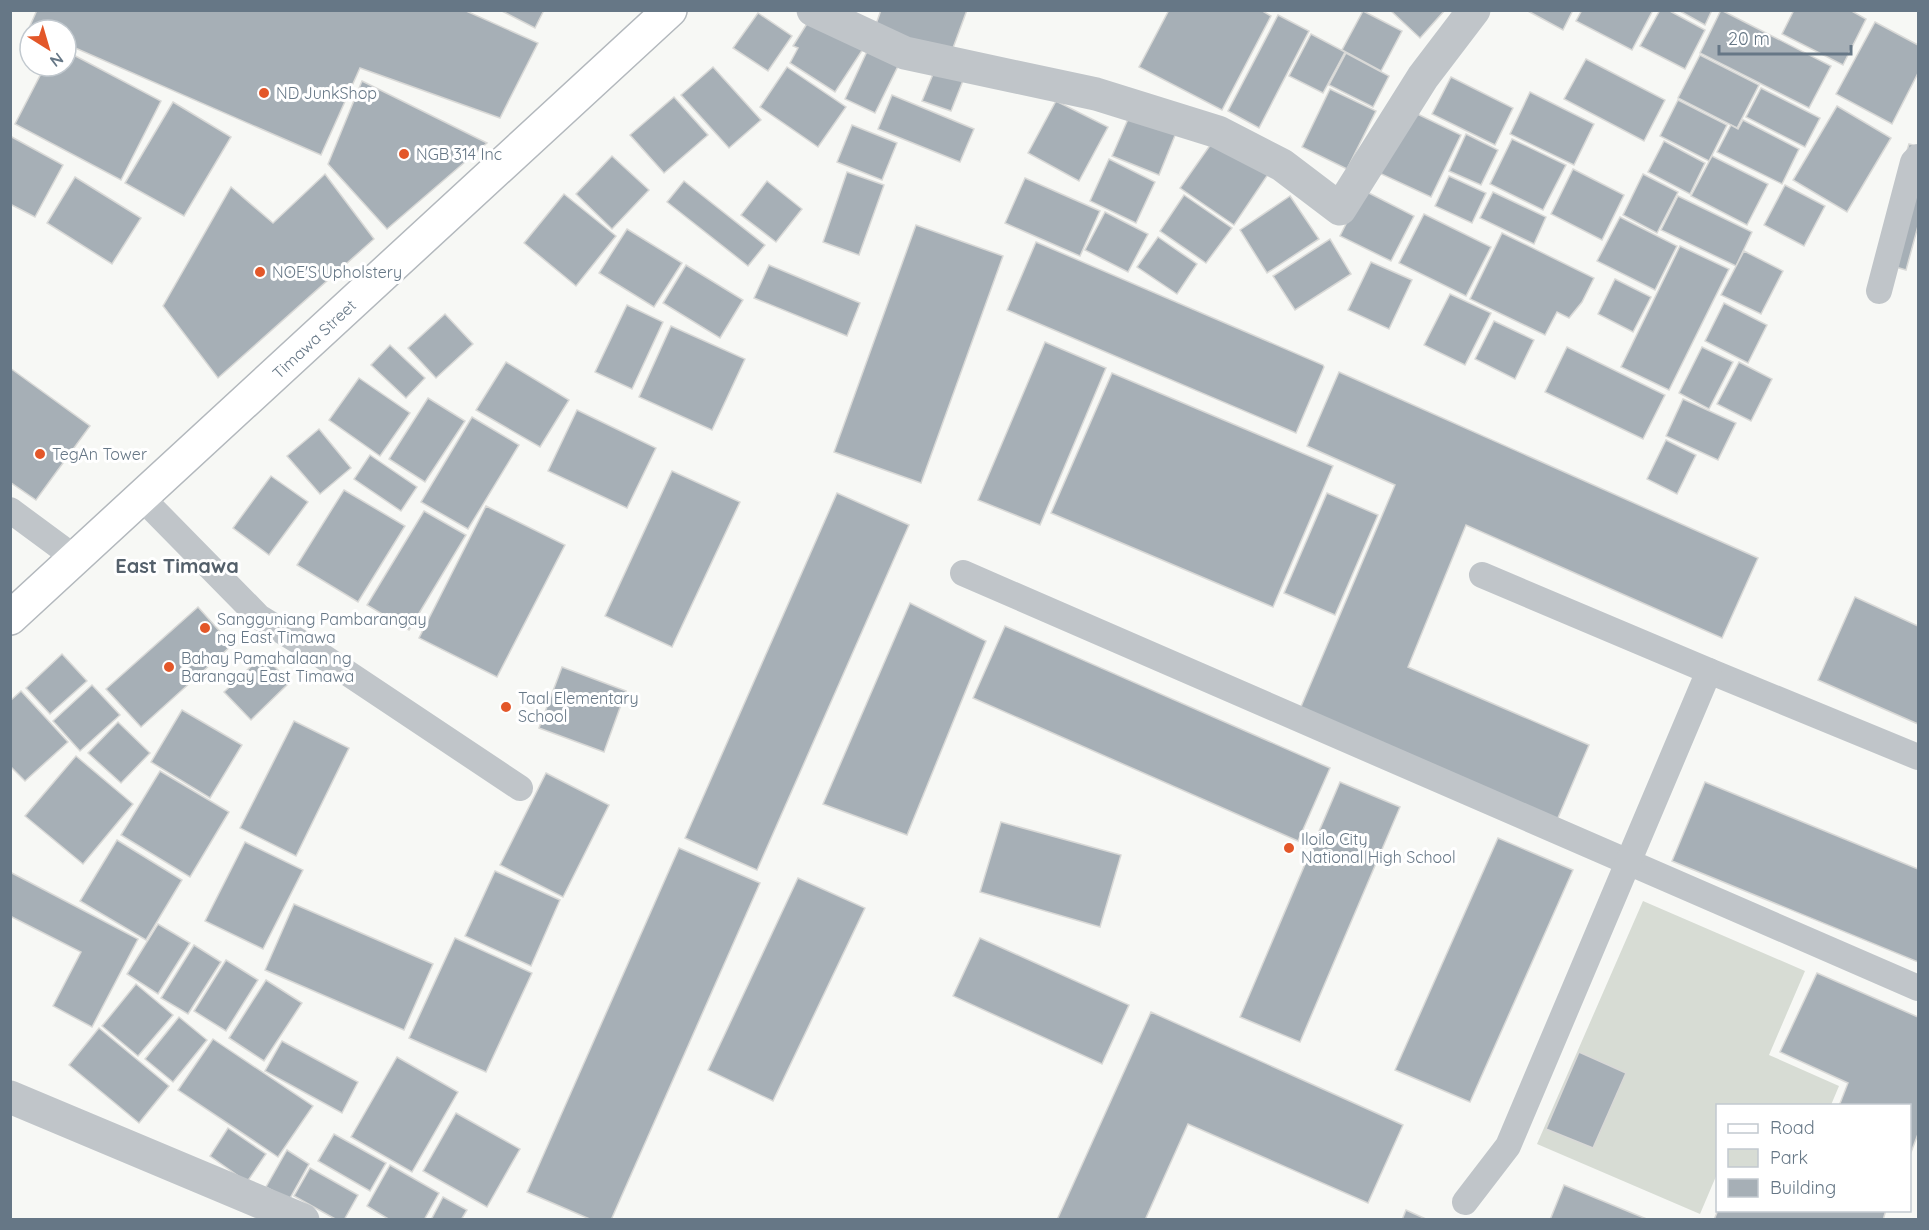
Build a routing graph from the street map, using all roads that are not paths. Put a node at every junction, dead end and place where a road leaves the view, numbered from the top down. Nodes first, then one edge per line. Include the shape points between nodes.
1 (670, 10) edge
2 (813, 10) edge
3 (1474, 10) edge
4 (1918, 158) edge
5 (1879, 291) dead end
6 (142, 498) junction
7 (10, 510) edge
8 (75, 558) junction
9 (963, 573) dead end
10 (1482, 575) dead end
11 (10, 618) edge
12 (1709, 671) junction
13 (1918, 757) edge
14 (520, 788) dead end
15 (1629, 862) junction
16 (1918, 988) edge
17 (10, 1097) edge
18 (1465, 1202) dead end
19 (303, 1220) edge

1 - 6 street, Timawa Street
2 - 3 street via 905,53 1096,94 1218,132 1282,165 1340,209 1423,77
4 - 5 lane via 1913,162
6 - 8 street, Timawa Street
6 - 14 lane via 259,618
7 - 8 lane
8 - 11 street, Timawa Street
9 - 15 lane
10 - 12 lane
12 - 13 lane
12 - 15 lane
15 - 16 lane
15 - 18 lane via 1508,1146
17 - 19 street

